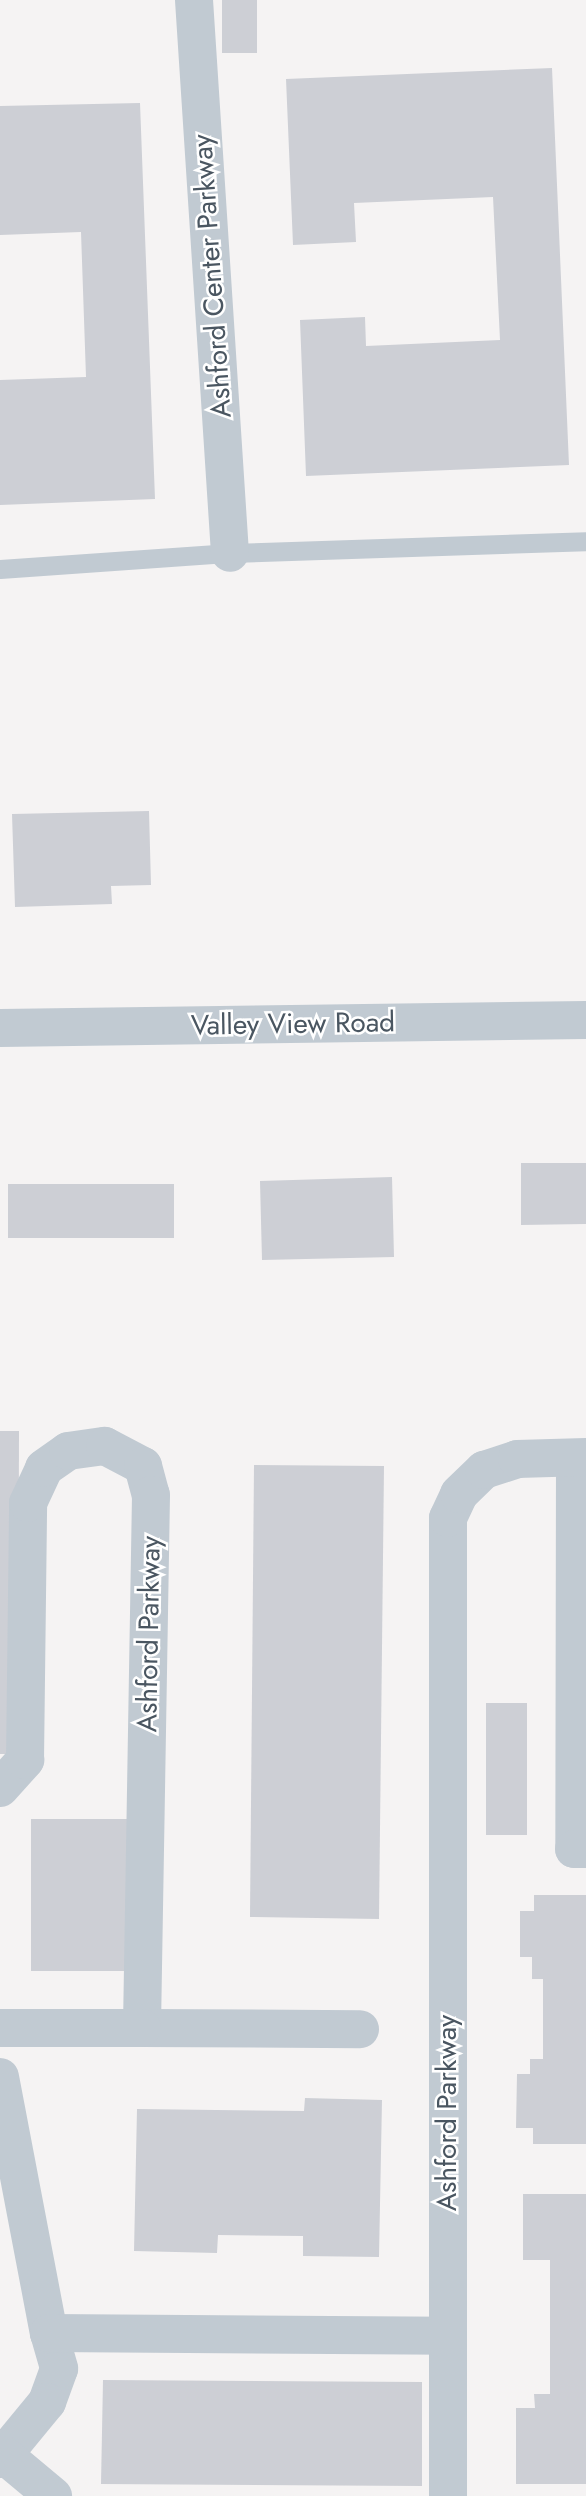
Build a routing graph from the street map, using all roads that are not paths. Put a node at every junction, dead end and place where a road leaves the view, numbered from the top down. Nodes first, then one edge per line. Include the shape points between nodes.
1 (194, 0) edge
2 (586, 541) edge
3 (229, 553) junction
4 (0, 569) edge
5 (586, 1020) edge
6 (0, 1028) edge
7 (580, 1458) edge
8 (0, 1788) edge
9 (580, 1849) edge
10 (0, 2028) edge
11 (142, 2028) junction
12 (360, 2029) dead end
13 (0, 2077) edge
14 (49, 2333) junction
15 (448, 2336) junction
16 (2, 2457) edge
17 (53, 2496) edge
18 (448, 2496) edge

1 - 3 street, Ashford Center Parkway
2 - 3 lane
3 - 4 lane
5 - 6 street, Valley View Road
7 - 9 street
7 - 15 street, Ashford Parkway via 517,1459 484,1470 459,1493 448,1518
8 - 11 street, Ashford Parkway via 25,1760 28,1503 44,1468 68,1451 105,1446 143,1466 151,1496
10 - 11 street
11 - 12 street
13 - 14 street
14 - 15 street
14 - 16 street via 59,2369 47,2402
15 - 18 street, Ashford Parkway
16 - 17 street

